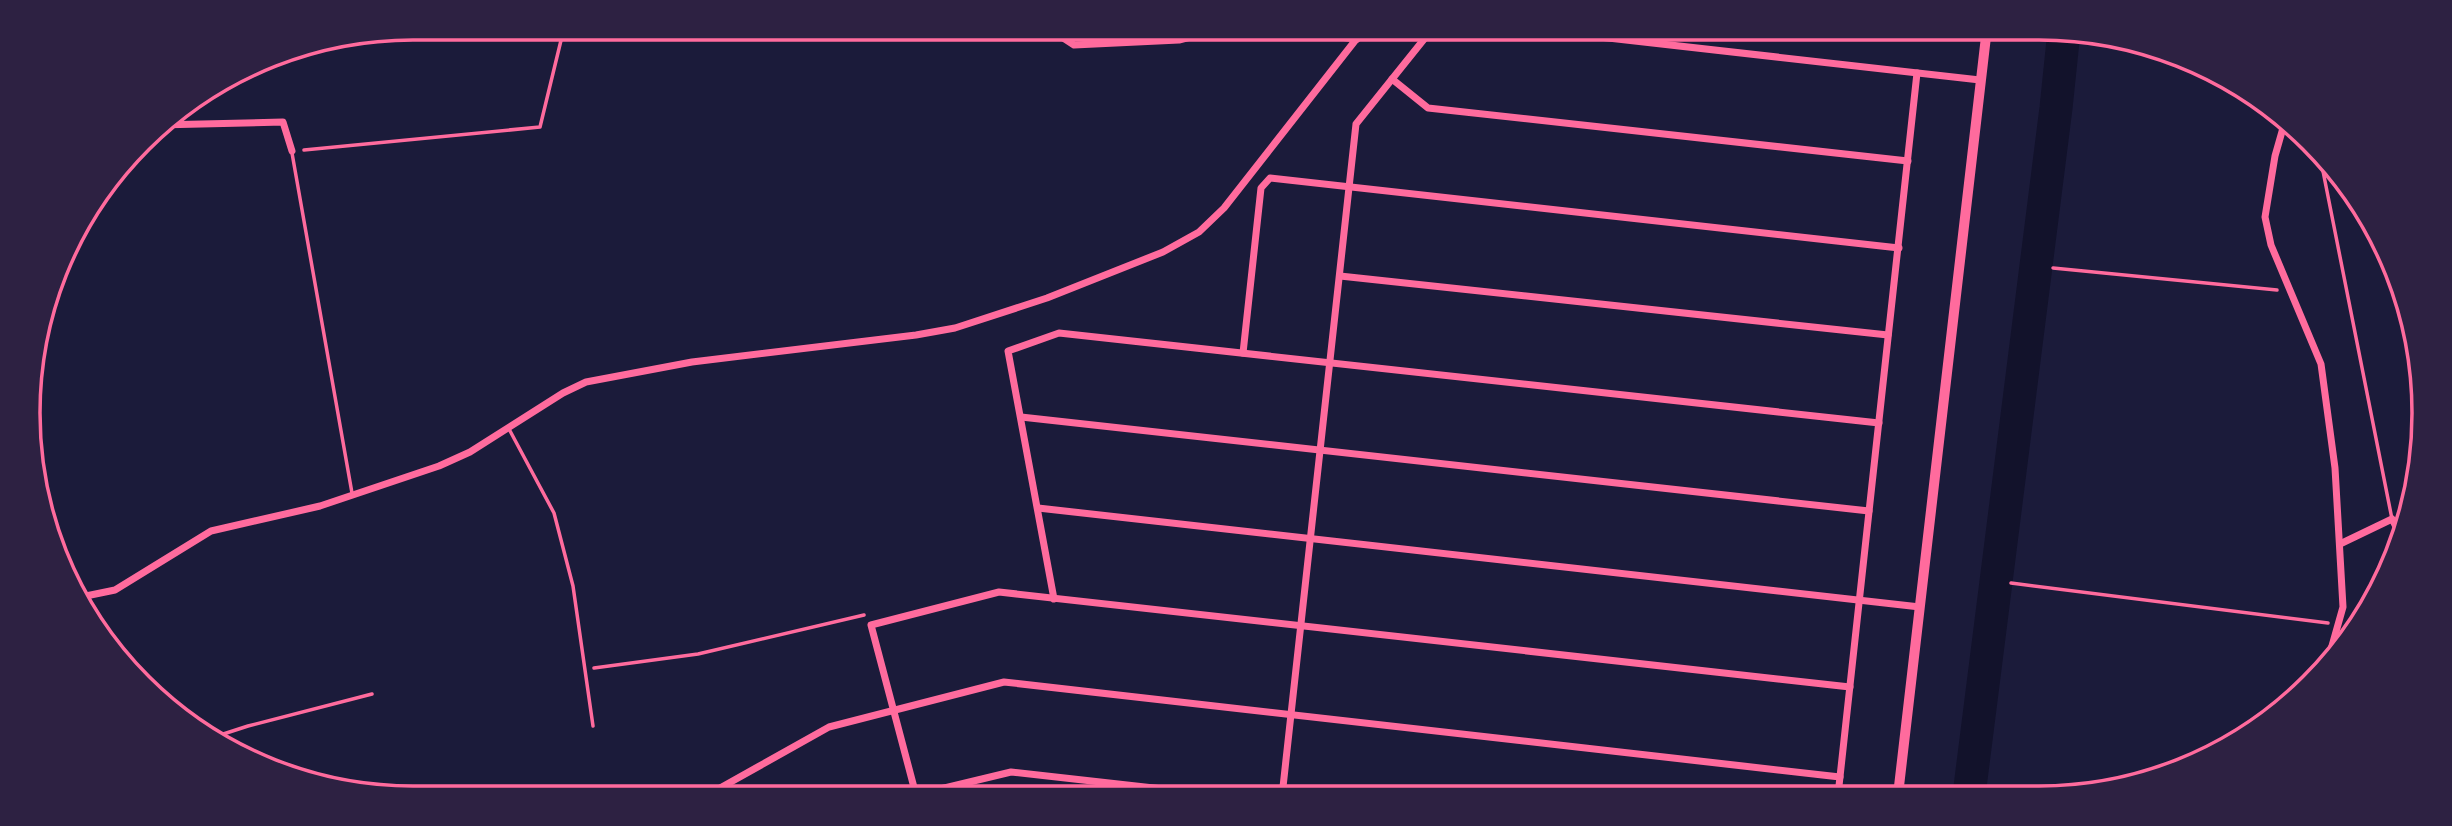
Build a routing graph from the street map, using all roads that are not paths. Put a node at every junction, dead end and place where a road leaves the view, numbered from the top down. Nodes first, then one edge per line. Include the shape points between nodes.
1 (1066, 40) edge
2 (1179, 40) edge
3 (1356, 40) edge
4 (1423, 40) edge
5 (1631, 40) edge
6 (1985, 40) edge
7 (1917, 73) junction
8 (1392, 79) junction
9 (1980, 80) junction
10 (177, 125) edge
11 (2283, 131) edge
12 (292, 151) joint
13 (1908, 161) junction
14 (2323, 172) edge
15 (1349, 187) junction
16 (1899, 248) junction
17 (1340, 276) junction
18 (1888, 335) junction
19 (1243, 353) junction
20 (1330, 363) junction
21 (1021, 417) junction
22 (1879, 423) junction
23 (508, 428) junction
24 (1320, 451) junction
25 (352, 496) junction
26 (1038, 508) junction
27 (1869, 511) junction
28 (2392, 519) junction
29 (2395, 524) edge
30 (1311, 539) junction
31 (2340, 544) junction
32 (88, 595) edge
33 (1054, 599) junction
34 (1859, 601) junction
35 (1920, 607) junction
36 (1301, 626) junction
37 (2333, 643) edge
38 (1850, 687) junction
39 (893, 710) junction
40 (1291, 715) junction
41 (593, 726) dead end
42 (1840, 777) junction
43 (724, 786) edge
44 (909, 786) edge
45 (953, 786) edge
46 (1135, 786) edge
47 (1283, 786) edge
48 (1839, 786) edge
49 (1899, 786) edge

1 - 2 street via 1074,45
3 - 23 street via 1224,208 1199,232 1163,252 955,328 692,362 586,382
4 - 8 street
5 - 7 street
6 - 9 street
7 - 9 street
7 - 13 street
8 - 13 street via 1428,108
8 - 15 street via 1356,124
9 - 35 street
10 - 12 street via 283,122
11 - 31 street via 2264,217 2271,245 2321,364
12 - 25 lane
13 - 16 street
14 - 28 lane
15 - 16 street
15 - 17 street
15 - 19 street via 1270,178 1261,188
16 - 18 street
17 - 18 street
17 - 20 street
18 - 22 street
19 - 20 street
19 - 21 street via 1059,332 1008,351
20 - 22 street
20 - 24 street
21 - 24 street
21 - 26 street
22 - 27 street
23 - 25 street via 439,466
23 - 41 lane via 555,513 573,586
24 - 27 street
24 - 30 street
25 - 32 street via 211,531 115,590
26 - 30 street
26 - 33 street
27 - 34 street
28 - 29 street
28 - 31 street
30 - 34 street
30 - 36 street
31 - 37 street via 2343,607
33 - 36 street
33 - 39 street via 999,592 871,625
34 - 35 street
34 - 38 street
35 - 49 street
36 - 38 street
36 - 40 street
38 - 42 street
39 - 40 street via 1004,682
39 - 43 street via 829,727
39 - 44 street
40 - 42 street
40 - 47 street
42 - 48 street
45 - 46 street via 1011,772

